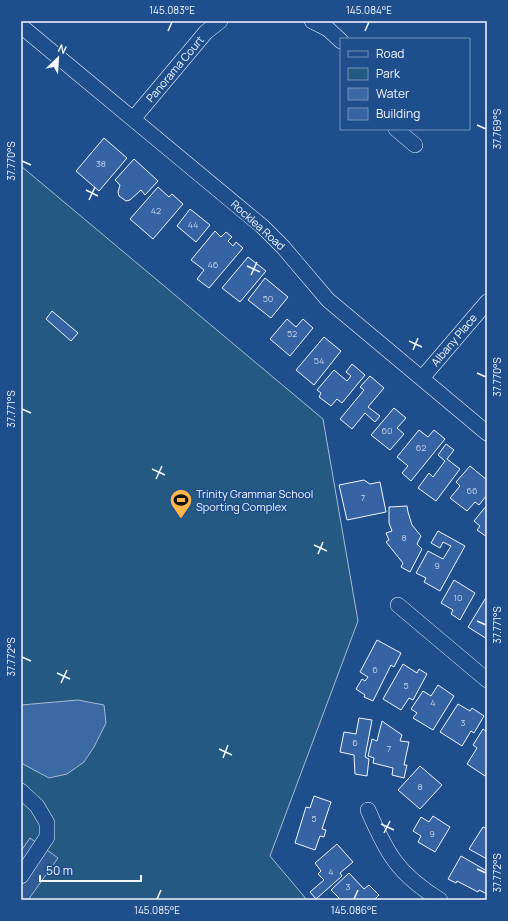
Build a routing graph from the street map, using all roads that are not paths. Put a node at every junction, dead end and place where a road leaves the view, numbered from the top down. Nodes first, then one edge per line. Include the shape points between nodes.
1 (220, 21) edge
2 (312, 21) edge
3 (21, 26) edge
4 (340, 40) edge
5 (133, 119) junction
6 (397, 130) edge
7 (415, 145) dead end
8 (487, 302) edge
9 (422, 378) junction
10 (487, 433) edge
11 (398, 605) dead end
12 (487, 680) edge
13 (21, 792) edge
14 (368, 810) dead end
15 (21, 876) edge
16 (440, 900) edge

1 - 5 street, Panorama Court via 206,32
2 - 4 street via 328,29
3 - 5 street, Rocklea Road
5 - 9 street, Rocklea Road via 273,237 328,300
6 - 7 street
8 - 9 street, Albany Place
9 - 10 street, Rocklea Road
11 - 12 street
13 - 15 street via 37,806 47,823 47,837
14 - 16 street via 380,839 401,871

